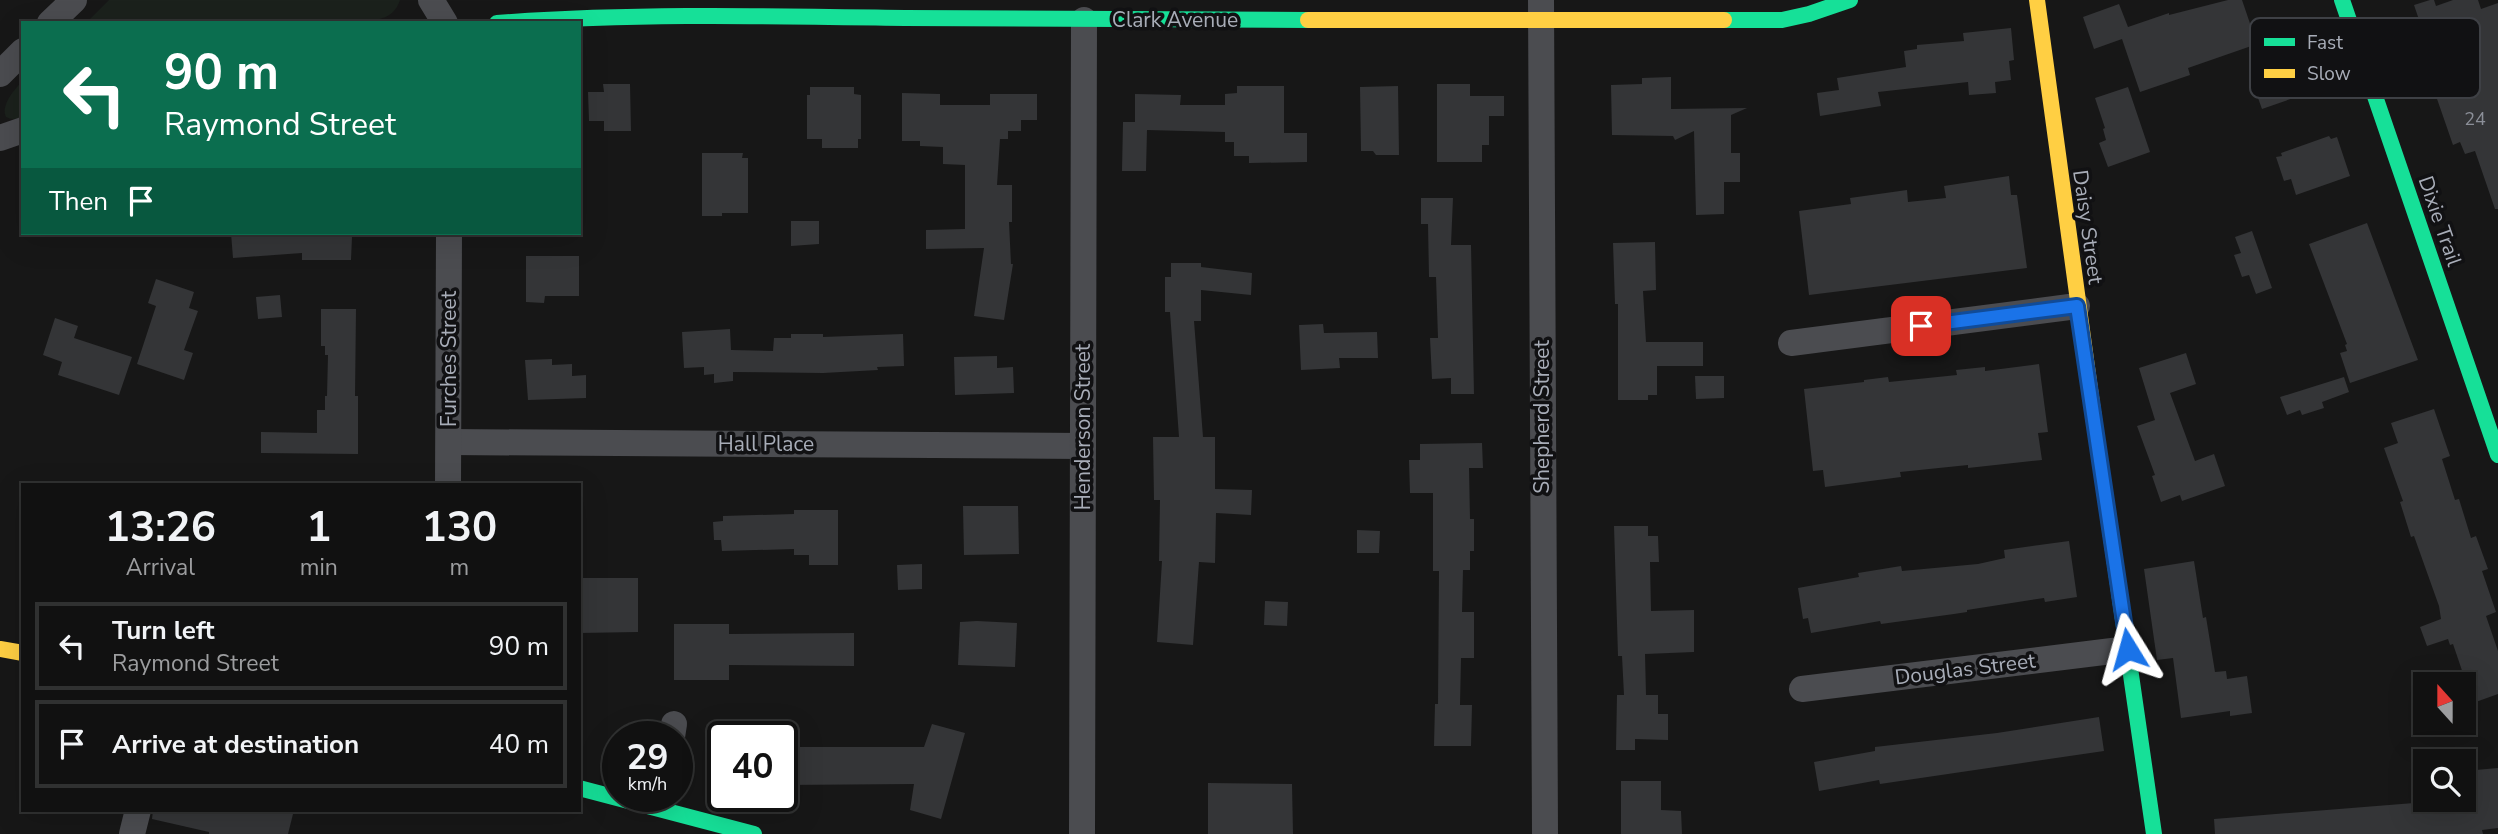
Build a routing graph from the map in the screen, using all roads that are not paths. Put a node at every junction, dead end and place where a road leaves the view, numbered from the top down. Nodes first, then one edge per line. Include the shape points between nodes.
1 (74, 0) edge
2 (431, 0) edge
3 (1850, 0) edge
4 (2037, 0) edge
5 (1541, 10) edge
6 (1084, 20) junction
7 (52, 21) edge
8 (445, 21) edge
9 (524, 21) edge
10 (21, 53) edge
11 (0, 74) edge
12 (2381, 98) edge
13 (21, 131) edge
14 (0, 138) edge
15 (449, 235) edge
16 (2077, 306) junction
17 (1791, 343) dead end
18 (449, 442) junction
19 (1083, 446) junction
20 (2498, 455) edge
21 (448, 483) edge
22 (0, 649) edge
23 (2128, 649) junction
24 (21, 653) edge
25 (1802, 689) dead end
26 (581, 788) edge
27 (602, 792) edge
28 (138, 812) edge
29 (689, 812) edge
30 (132, 834) edge
31 (754, 834) edge
32 (1083, 834) edge
33 (1545, 834) edge
34 (2154, 834) edge

1 - 7 street
2 - 8 street
3 - 5 street, Clark Avenue via 1782,20
4 - 16 street, Daisy Street
5 - 6 street, Clark Avenue
5 - 33 street, Shepherd Street
6 - 9 street, Clark Avenue via 695,15
6 - 19 street, Henderson Street
10 - 11 street
12 - 20 street, Dixie Trail
13 - 14 street
15 - 18 street, Furches Street
16 - 17 street
16 - 23 street, Daisy Street
18 - 19 street, Hall Place
18 - 21 street, Furches Street
19 - 32 street, Henderson Street
22 - 24 street
23 - 25 street, Douglas Street
23 - 34 street, Daisy Street
26 - 27 street
28 - 30 street
29 - 31 street

